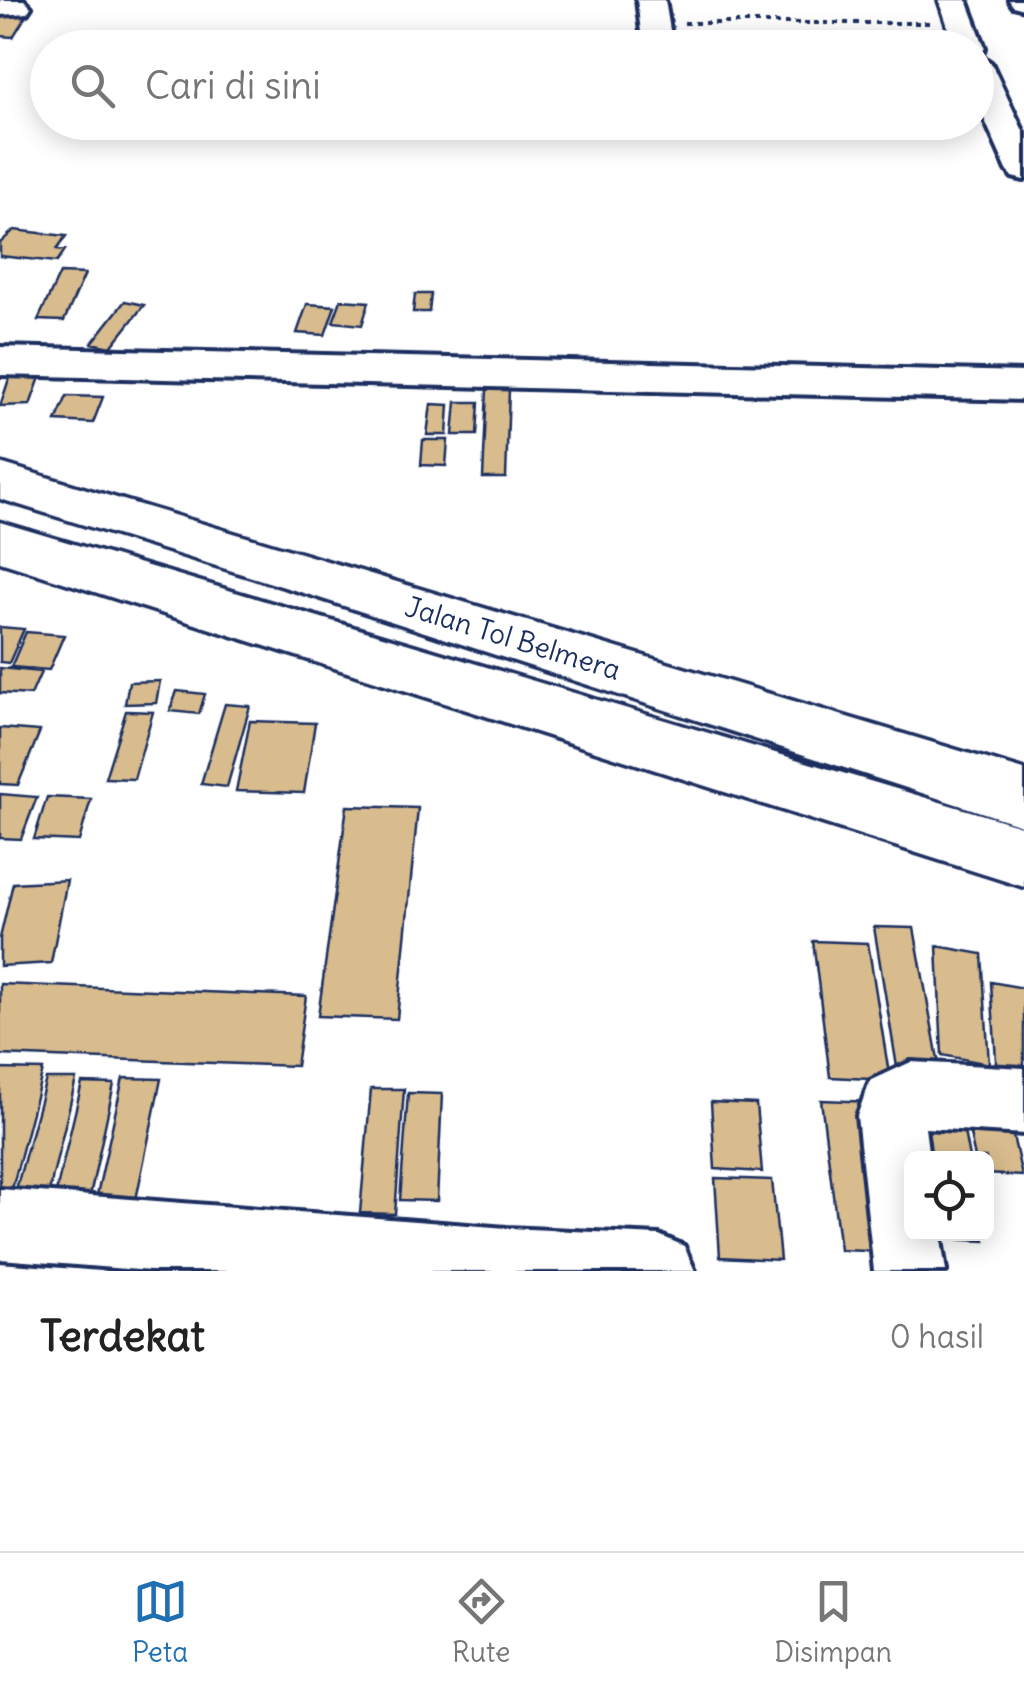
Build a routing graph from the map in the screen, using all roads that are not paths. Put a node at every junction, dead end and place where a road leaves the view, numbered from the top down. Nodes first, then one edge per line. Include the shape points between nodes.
1 (1000, 112) edge
2 (1024, 170) edge
3 (0, 361) edge
4 (1024, 386) edge
5 (0, 481) edge
6 (0, 542) edge
7 (1024, 798) edge
8 (1024, 858) edge
9 (1024, 1101) edge
10 (0, 1224) edge
11 (659, 1271) edge
12 (910, 1271) edge

1 - 2 street
3 - 4 street
5 - 7 highway, Jalan Tol Belmera
6 - 8 highway
9 - 12 street via 911,1095 893,1104
10 - 11 street

